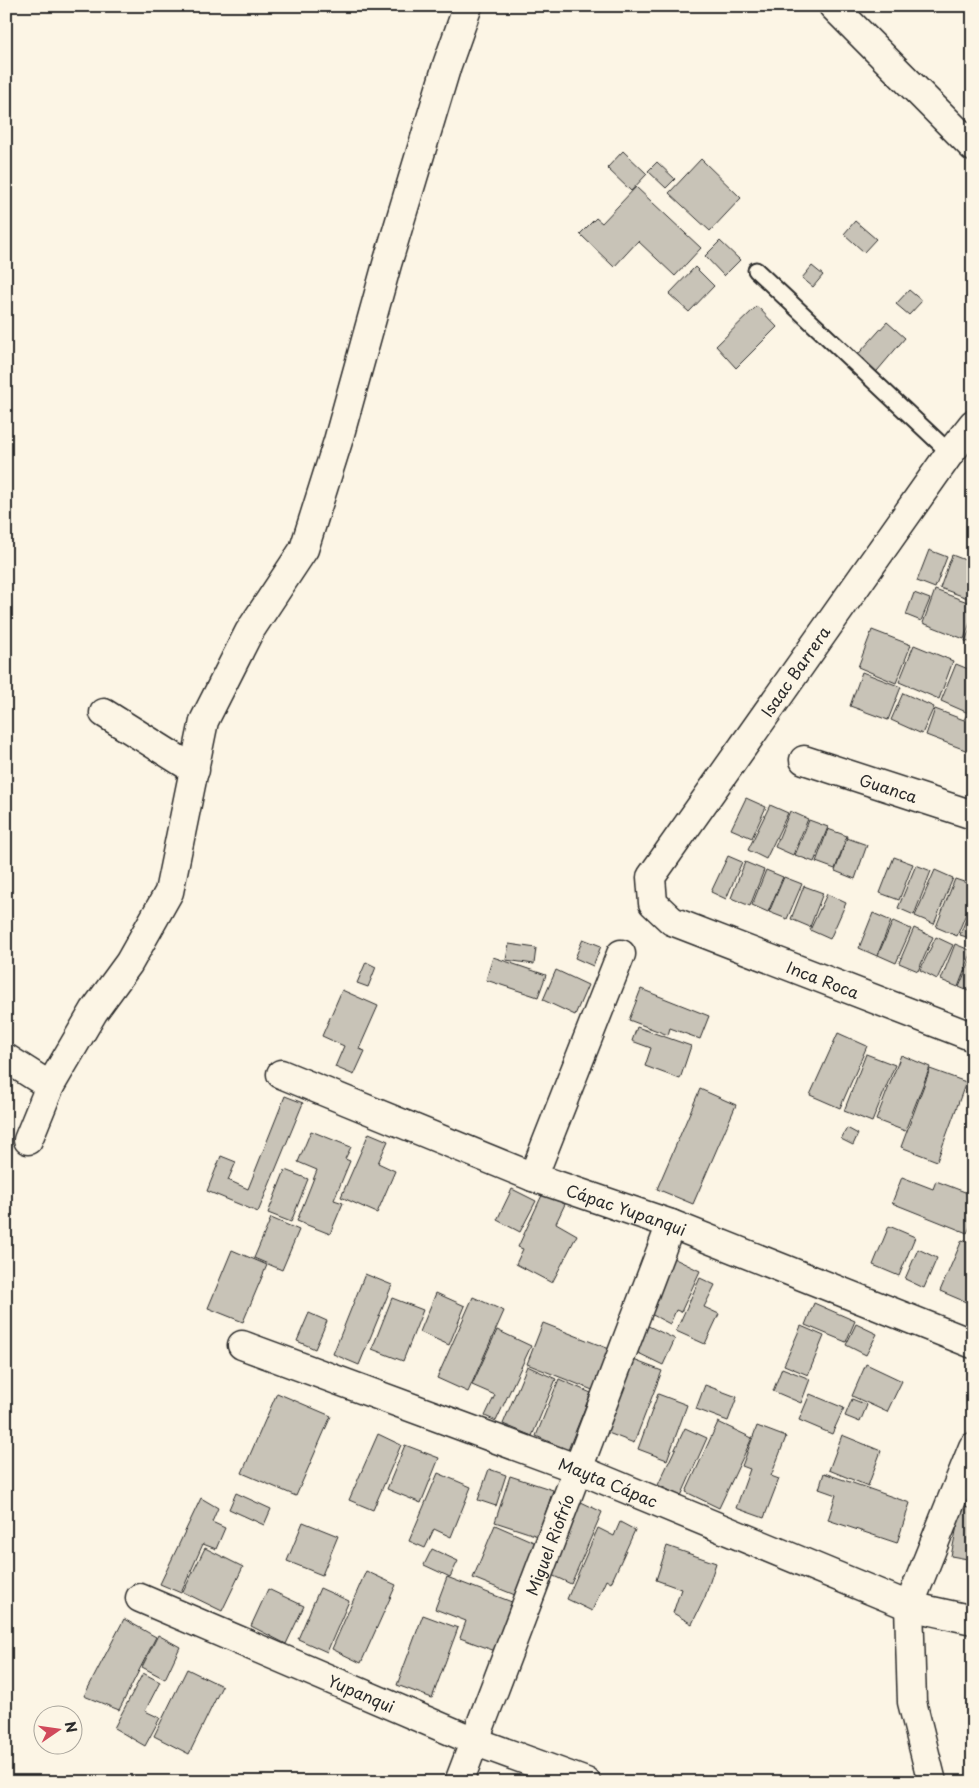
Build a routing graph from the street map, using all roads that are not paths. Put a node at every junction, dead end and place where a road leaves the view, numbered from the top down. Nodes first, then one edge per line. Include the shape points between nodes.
1 (468, 6) edge
2 (833, 6) edge
3 (973, 147) edge
4 (756, 270) dead end
5 (973, 424) edge
6 (950, 453) junction
7 (104, 713) dead end
8 (804, 760) dead end
9 (195, 770) junction
10 (973, 814) edge
11 (672, 921) joint
12 (621, 954) dead end
13 (973, 1037) edge
14 (6, 1058) edge
15 (281, 1074) dead end
16 (50, 1086) junction
17 (28, 1140) dead end
18 (533, 1177) junction
19 (671, 1224) junction
20 (973, 1344) edge
21 (242, 1346) dead end
22 (973, 1447) edge
23 (578, 1469) junction
24 (140, 1598) dead end
25 (909, 1606) junction
26 (973, 1620) edge
27 (474, 1741) junction
28 (458, 1782) edge
29 (586, 1782) edge
30 (932, 1782) edge

1 - 9 street via 447,65 304,549 249,632 204,721
2 - 3 street
4 - 6 lane
5 - 6 street, Isaac Barrera
6 - 11 street, Isaac Barrera via 651,877 653,903
7 - 9 street
8 - 10 street, Guanca
9 - 16 street via 169,892 129,962 94,1012
11 - 13 street, Inca Roca
12 - 18 street
14 - 16 street
15 - 18 street, Cápac Yupanqui
16 - 17 street
18 - 19 street, Cápac Yupanqui
19 - 20 street, Cápac Yupanqui
19 - 23 street, Miguel Riofrío
21 - 23 street, Mayta Cápac
22 - 25 street
23 - 25 street, Mayta Cápac
23 - 27 street, Miguel Riofrío
24 - 27 street, Yupanqui
25 - 26 street, Mayta Cápac
25 - 30 street via 912,1702
27 - 28 street, Miguel Riofrío
27 - 29 street, Yupanqui

